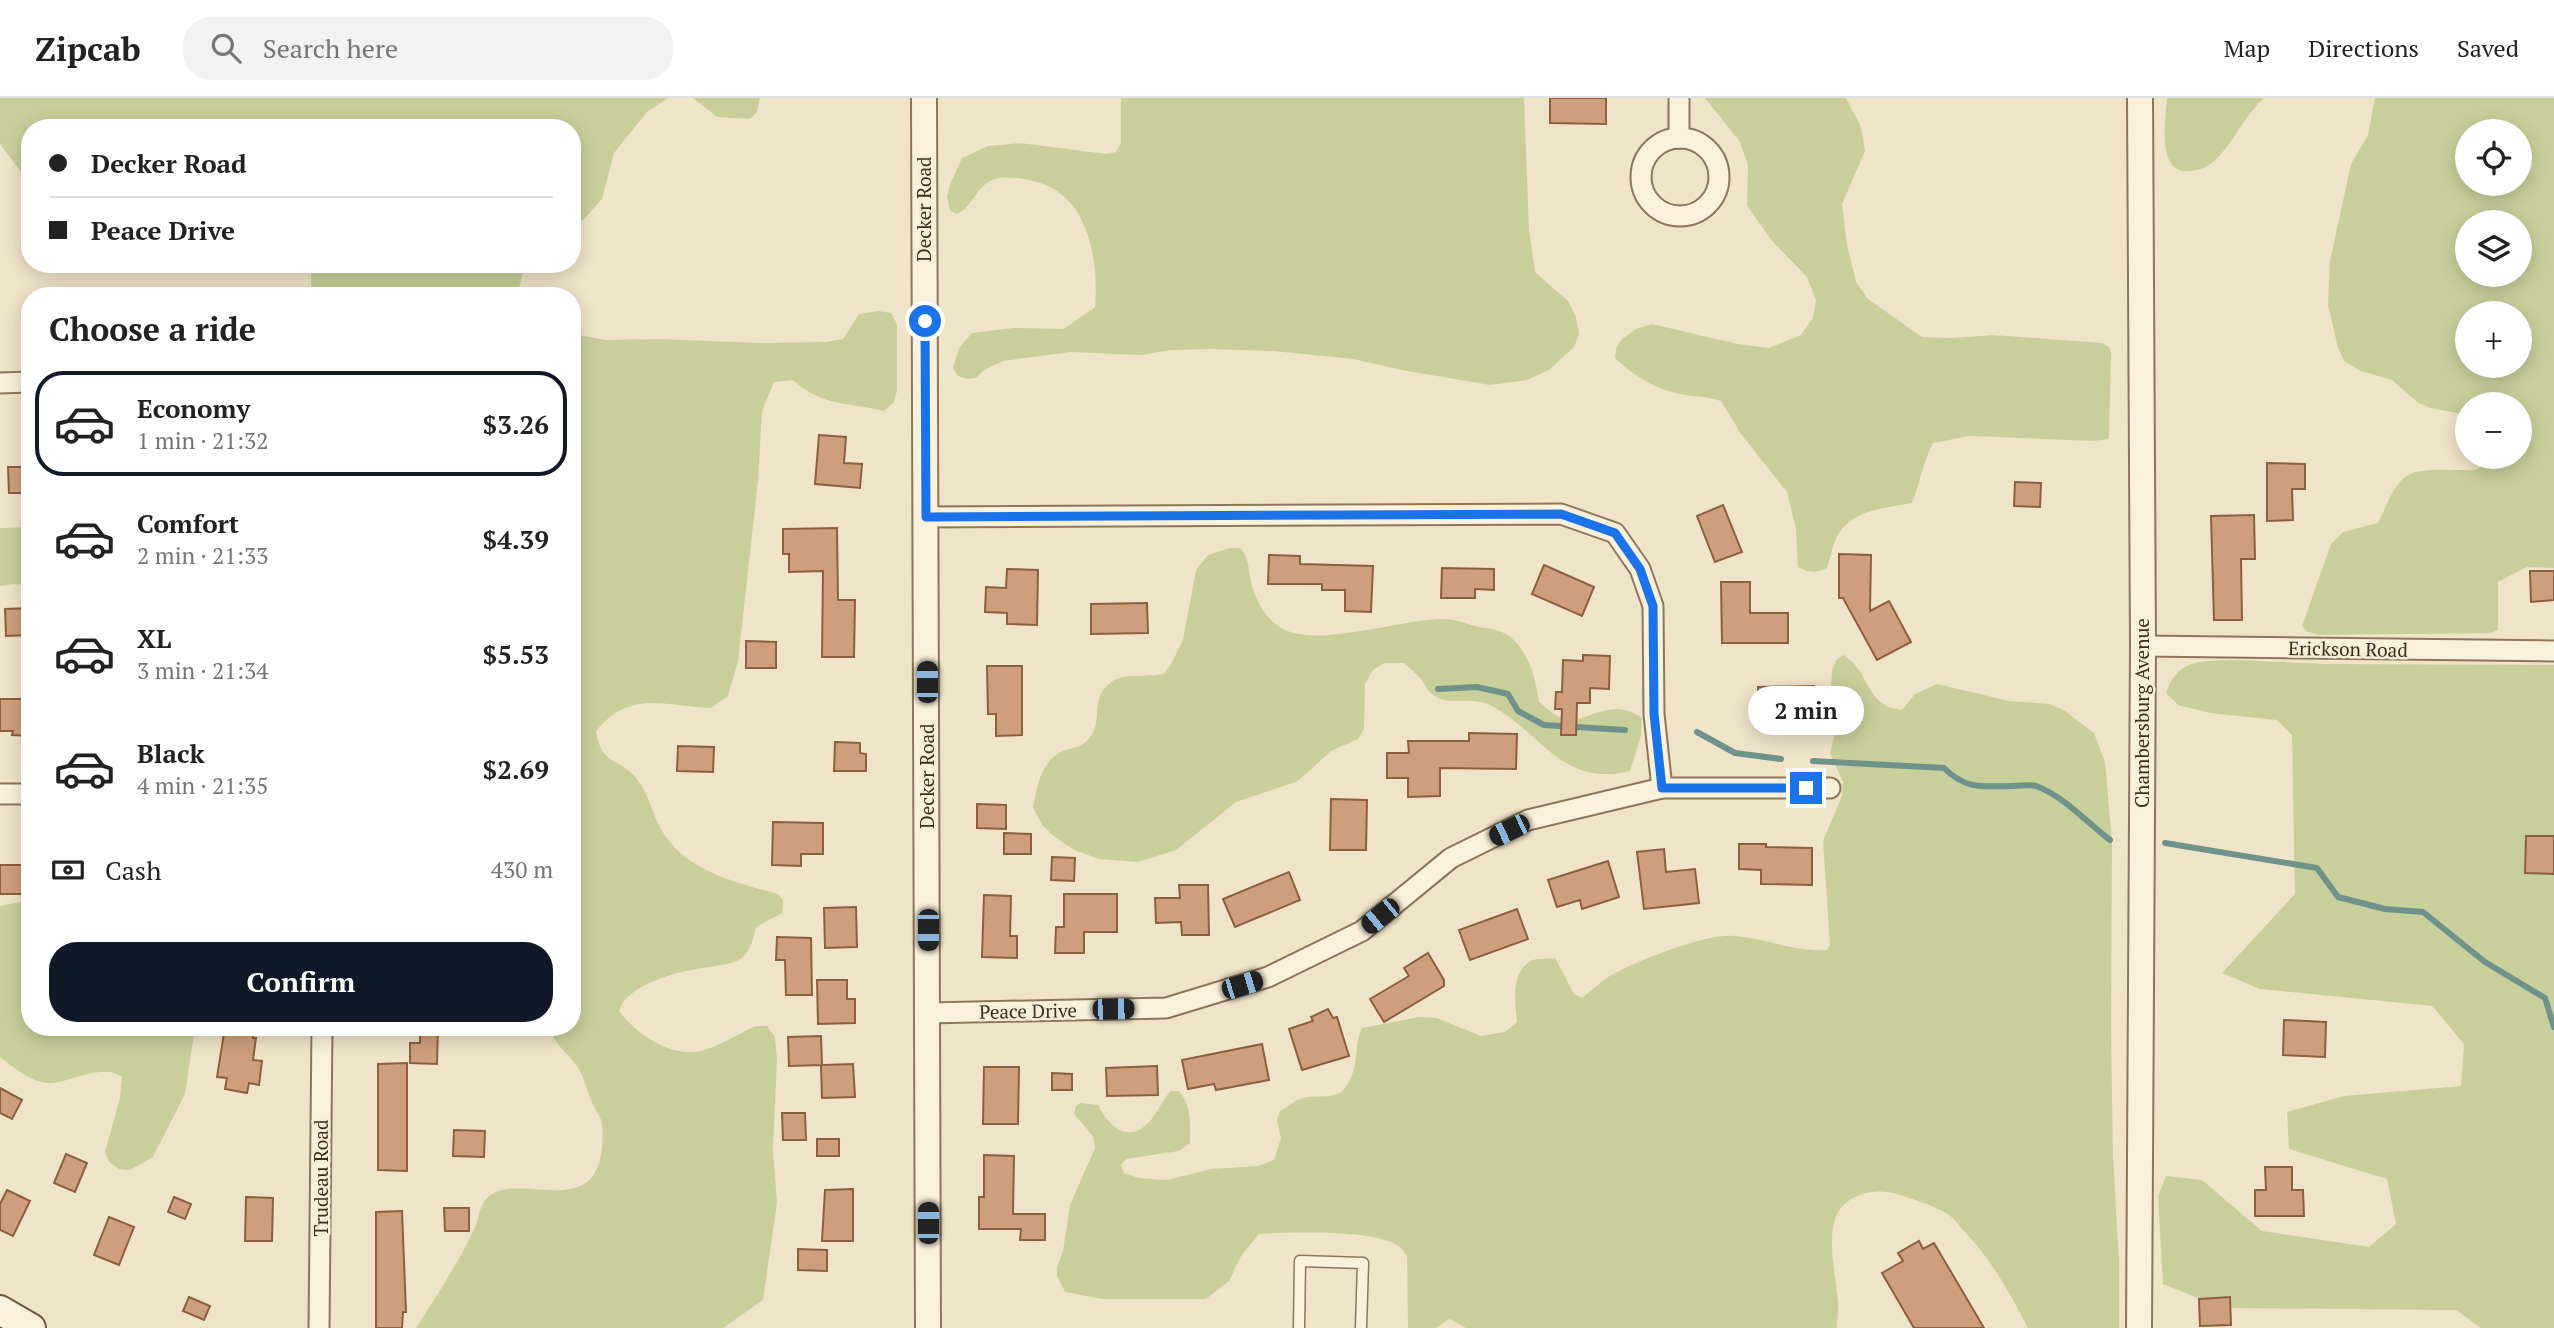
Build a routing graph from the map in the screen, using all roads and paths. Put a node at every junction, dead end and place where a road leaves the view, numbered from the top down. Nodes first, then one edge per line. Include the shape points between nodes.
1 (924, 98) edge
2 (1679, 98) edge
3 (2140, 98) edge
4 (1679, 138) junction
5 (0, 383) edge
6 (21, 383) edge
7 (926, 517) junction
8 (2143, 646) junction
9 (2554, 651) edge
10 (1662, 788) junction
11 (1830, 788) dead end
12 (0, 794) edge
13 (21, 794) edge
14 (928, 1013) junction
15 (322, 1036) edge
16 (0, 1310) edge
17 (31, 1328) edge
18 (319, 1328) edge
19 (928, 1328) edge
20 (1299, 1328) edge
21 (1361, 1328) edge
22 (2139, 1328) edge

1 - 7 street, Decker Road
2 - 4 street
3 - 8 street, Chambersburg Avenue
4 - 4 street via 1654,147 1641,170 1641,184 1654,206 1678,216 1690,215 1711,201 1719,177 1717,165 1702,145
5 - 6 street
7 - 10 street via 1561,514 1615,533 1640,569 1653,606 1654,714
7 - 14 street, Decker Road
8 - 9 street, Erickson Road
8 - 22 street, Chambersburg Avenue
10 - 11 street, Peace Drive
10 - 14 street, Peace Drive via 1528,820 1451,858 1362,931 1268,977 1166,1008
12 - 13 street
14 - 19 street, Decker Road
15 - 18 street, Trudeau Road
16 - 17 main road
20 - 21 lane via 1300,1261 1363,1263

